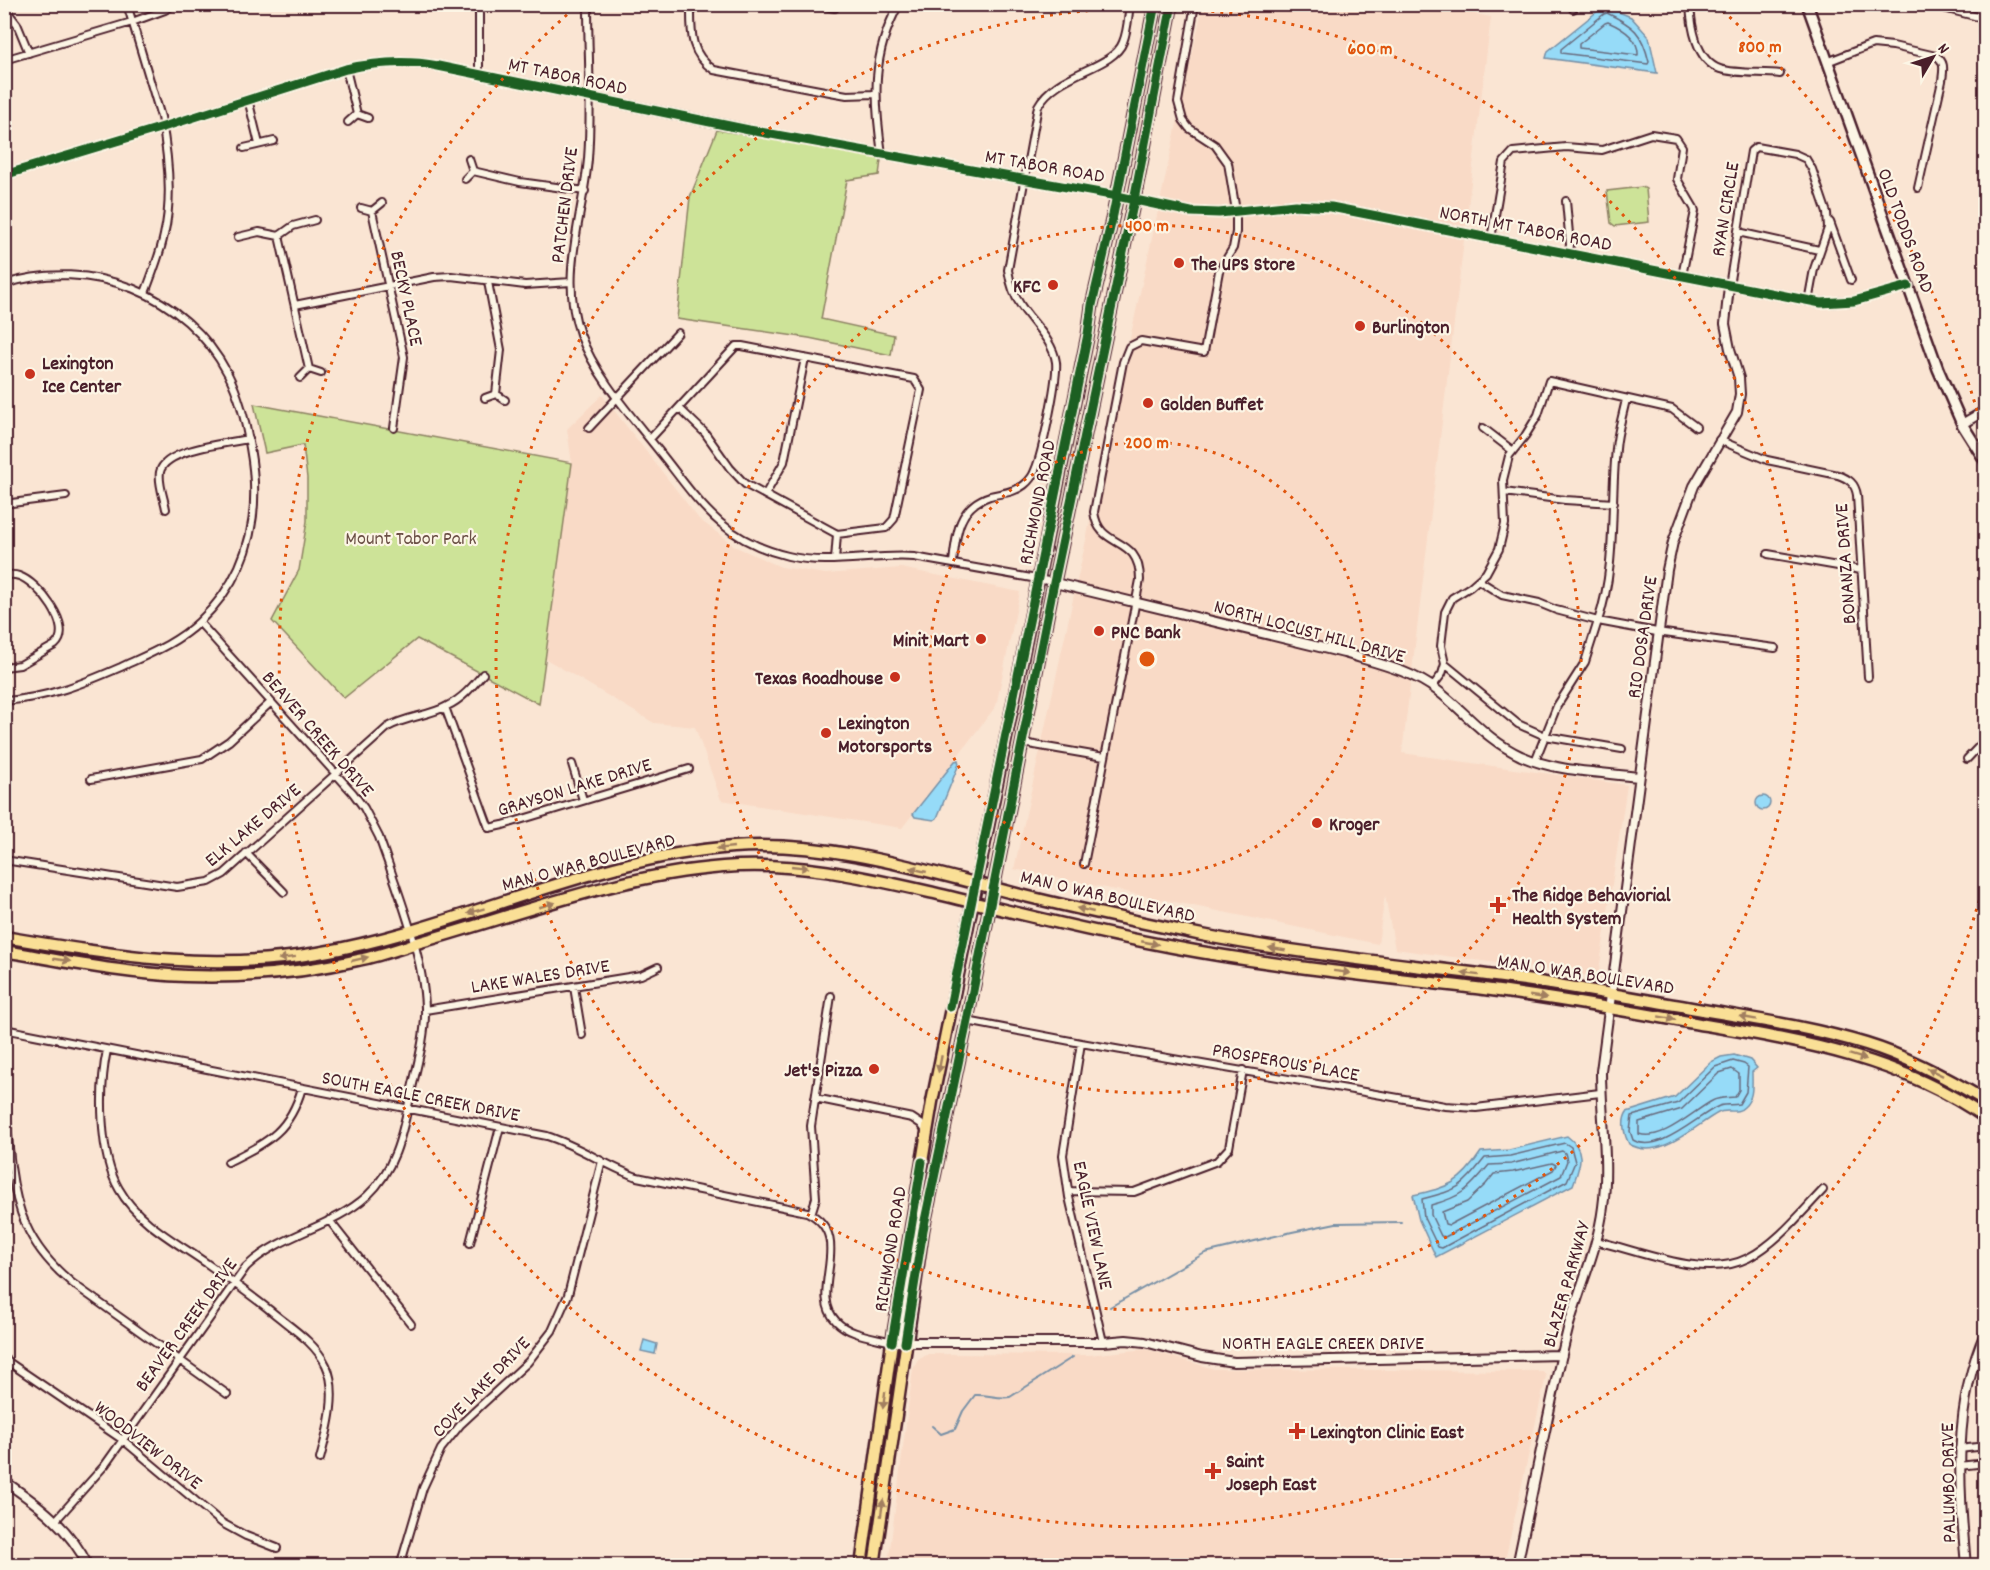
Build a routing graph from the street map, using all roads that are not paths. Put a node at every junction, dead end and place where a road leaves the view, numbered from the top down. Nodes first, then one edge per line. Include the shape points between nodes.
1 (127, 4) edge
2 (175, 4) edge
3 (457, 4) edge
4 (588, 4) edge
5 (691, 4) edge
6 (812, 4) edge
7 (899, 4) edge
8 (1130, 4) edge
9 (1155, 4) edge
10 (1172, 4) edge
11 (1195, 4) edge
12 (1690, 4) edge
13 (1807, 4) edge
14 (1928, 4) edge
15 (479, 5) edge
16 (4, 7) edge
17 (835, 8) dead end
18 (1986, 19) edge
19 (132, 22) junction
20 (29, 53) junction
21 (4, 60) edge
22 (1827, 62) junction
23 (346, 69) junction
24 (1780, 74) dead end
25 (479, 75) junction
26 (875, 94) junction
27 (589, 98) junction
28 (248, 99) junction
29 (357, 114) junction
30 (368, 118) dead end
31 (348, 122) dead end
32 (163, 128) junction
33 (274, 141) dead end
34 (259, 144) junction
35 (244, 148) dead end
36 (882, 154) junction
37 (470, 159) dead end
38 (473, 171) junction
39 (4, 175) edge
40 (465, 179) dead end
41 (1023, 180) junction
42 (1918, 188) dead end
43 (585, 191) junction
44 (1117, 196) junction
45 (1134, 200) junction
46 (1566, 201) dead end
47 (382, 203) dead end
48 (361, 208) dead end
49 (372, 211) junction
50 (1236, 212) junction
51 (1828, 218) junction
52 (315, 220) dead end
53 (1738, 232) junction
54 (279, 236) junction
55 (238, 237) dead end
56 (1491, 239) junction
57 (1819, 250) junction
58 (1568, 254) junction
59 (1682, 276) junction
60 (1851, 280) dead end
61 (488, 282) junction
62 (571, 282) junction
63 (4, 284) edge
64 (388, 285) junction
65 (1729, 286) junction
66 (1908, 286) junction
67 (145, 293) junction
68 (1808, 302) junction
69 (295, 305) junction
70 (678, 333) dead end
71 (805, 358) junction
72 (309, 369) junction
73 (321, 373) dead end
74 (300, 378) dead end
75 (496, 394) junction
76 (618, 397) junction
77 (485, 398) dead end
78 (1626, 399) junction
79 (505, 400) dead end
80 (679, 408) junction
81 (1986, 410) edge
82 (1962, 424) junction
83 (1696, 427) dead end
84 (394, 428) dead end
85 (589, 428) dead end
86 (1483, 428) dead end
87 (249, 439) junction
88 (650, 439) junction
89 (1719, 440) junction
90 (1513, 451) junction
91 (1986, 462) edge
92 (1504, 492) junction
93 (765, 495) junction
94 (66, 496) dead end
95 (1614, 503) junction
96 (4, 504) edge
97 (166, 509) dead end
98 (837, 534) junction
99 (1768, 554) dead end
100 (835, 560) junction
101 (953, 563) junction
102 (1861, 570) junction
103 (4, 576) edge
104 (1038, 580) junction
105 (1478, 580) junction
106 (1055, 582) junction
107 (1136, 601) junction
108 (1598, 621) junction
109 (199, 622) junction
110 (1658, 632) junction
111 (1775, 648) dead end
112 (1445, 664) junction
113 (4, 667) edge
114 (483, 674) dead end
115 (1868, 676) dead end
116 (1432, 687) junction
117 (4, 701) edge
118 (271, 702) junction
119 (445, 707) junction
120 (1545, 736) junction
121 (1986, 740) edge
122 (1023, 743) junction
123 (1622, 749) dead end
124 (1104, 757) junction
125 (1967, 759) dead end
126 (1535, 761) junction
127 (572, 764) dead end
128 (688, 769) dead end
129 (335, 774) junction
130 (1639, 777) junction
131 (91, 779) dead end
132 (583, 800) junction
133 (246, 854) junction
134 (4, 860) edge
135 (1084, 864) dead end
136 (975, 883) junction
137 (994, 888) junction
138 (284, 892) dead end
139 (971, 902) junction
140 (990, 906) junction
141 (410, 930) junction
142 (4, 937) edge
143 (413, 944) junction
144 (4, 951) edge
145 (658, 967) dead end
146 (574, 987) junction
147 (1611, 994) junction
148 (831, 996) dead end
149 (1610, 1008) junction
150 (425, 1010) junction
151 (967, 1021) junction
152 (4, 1029) edge
153 (582, 1035) dead end
154 (1081, 1043) junction
155 (107, 1050) junction
156 (4, 1068) edge
157 (1243, 1070) junction
158 (302, 1088) junction
159 (1600, 1093) junction
160 (815, 1098) junction
161 (1986, 1101) edge
162 (932, 1102) junction
163 (408, 1108) junction
164 (912, 1118) junction
165 (1986, 1118) edge
166 (500, 1127) junction
167 (926, 1135) junction
168 (602, 1161) junction
169 (228, 1162) dead end
170 (1823, 1190) dead end
171 (1068, 1191) junction
172 (811, 1214) junction
173 (329, 1220) junction
174 (1596, 1241) junction
175 (470, 1243) dead end
176 (234, 1282) junction
177 (411, 1324) dead end
178 (1986, 1331) edge
179 (892, 1342) junction
180 (1102, 1342) junction
181 (905, 1343) junction
182 (1562, 1355) junction
183 (4, 1359) edge
184 (179, 1361) junction
185 (227, 1394) dead end
186 (123, 1440) junction
187 (1986, 1446) edge
188 (1959, 1449) junction
189 (320, 1460) dead end
190 (1986, 1463) edge
191 (1959, 1466) junction
192 (4, 1481) edge
193 (56, 1520) junction
194 (278, 1548) dead end
195 (88, 1566) edge
196 (400, 1566) edge
197 (861, 1566) edge
198 (874, 1566) edge
199 (1517, 1566) edge
200 (1966, 1566) edge

1 - 19 street
2 - 19 street
3 - 15 street
4 - 27 street, PATCHEN DRIVE
5 - 26 street via 692,41 705,65 839,93
6 - 17 street
7 - 26 street via 884,36
8 - 41 street via 1123,43 1118,50 1052,89 1041,102
9 - 44 main road, RICHMOND ROAD
10 - 45 main road, RICHMOND ROAD
11 - 50 street via 1178,102 1189,128 1215,145 1225,157
12 - 24 street via 1699,48 1712,64 1719,69
13 - 22 main road, OLD TODDS ROAD
14 - 18 street
15 - 25 street
16 - 20 street via 17,24
19 - 20 street
19 - 32 street
20 - 21 street
22 - 42 street via 1881,44 1936,56 1942,61 1942,81
22 - 66 main road, OLD TODDS ROAD
23 - 25 street, MT TABOR ROAD via 402,62
23 - 28 street, MT TABOR ROAD
23 - 29 street
25 - 27 street, MT TABOR ROAD
26 - 36 street
27 - 36 street, MT TABOR ROAD
27 - 43 street, PATCHEN DRIVE
28 - 32 street, MT TABOR ROAD
28 - 34 street
29 - 30 street
29 - 31 street
32 - 39 street, MT TABOR ROAD
32 - 67 street via 167,218
33 - 34 street
34 - 35 street
36 - 41 street, MT TABOR ROAD
37 - 38 street
38 - 40 street
38 - 43 street
41 - 44 street, MT TABOR ROAD
41 - 101 street via 1008,270 1019,303 1054,354 1055,379 1035,470 1023,486 980,500 965,513 956,535
43 - 62 street, PATCHEN DRIVE
44 - 45 street, MT TABOR ROAD
44 - 104 main road, RICHMOND ROAD
45 - 50 street, NORTH MT TABOR ROAD via 1191,212
45 - 106 main road, RICHMOND ROAD
46 - 58 street
47 - 49 street
48 - 49 street
49 - 64 street, BECKY PLACE
50 - 56 street, NORTH MT TABOR ROAD via 1317,206
50 - 107 street via 1233,248 1219,271 1204,352 1140,341 1129,347 1123,362 1094,512 1103,534 1137,557 1140,580
51 - 53 street, RYAN CIRCLE via 1806,159 1756,147 1749,154
51 - 57 street
51 - 60 street, RYAN CIRCLE
52 - 54 street via 293,226
53 - 57 street
53 - 65 street, RYAN CIRCLE
54 - 55 street via 259,232
54 - 69 street
56 - 58 street, NORTH MT TABOR ROAD
56 - 59 street via 1504,162 1513,152 1566,147 1602,150 1651,134 1676,138 1682,147 1678,183 1695,212
57 - 68 street
58 - 59 street, NORTH MT TABOR ROAD
59 - 65 street, NORTH MT TABOR ROAD
61 - 62 street
61 - 64 street via 441,276
61 - 75 street via 501,350
62 - 76 street, PATCHEN DRIVE via 582,340
63 - 67 street via 38,277 81,275 110,280
64 - 69 street
64 - 84 street, BECKY PLACE via 404,357
65 - 68 street, NORTH MT TABOR ROAD
65 - 89 street, RIO DOSA DRIVE via 1725,324 1740,394 1737,412
66 - 68 street, NORTH MT TABOR ROAD via 1844,302
66 - 82 main road, OLD TODDS ROAD
67 - 87 street via 178,312 213,349 236,391
69 - 72 street
70 - 76 street
71 - 80 street via 736,346
71 - 93 street via 784,462
71 - 98 street via 914,379 921,390 894,519 886,528
72 - 73 street
72 - 74 street
75 - 77 street
75 - 79 street
76 - 85 street
76 - 88 street, PATCHEN DRIVE
78 - 83 street via 1672,409
78 - 90 street via 1549,381 1538,415
78 - 95 street via 1616,448
80 - 88 street
80 - 93 street via 745,484
81 - 82 street
82 - 91 main road, OLD TODDS ROAD
86 - 90 street
87 - 97 street via 170,458 160,472
87 - 109 street via 256,489 249,539 229,586
88 - 100 street, PATCHEN DRIVE via 702,507 737,536 790,557
89 - 102 street, BONANZA DRIVE via 1767,460 1849,479 1857,495
89 - 110 street, RIO DOSA DRIVE via 1694,486 1677,532
90 - 92 street via 1503,480
92 - 95 street
92 - 105 street via 1505,524 1499,549
93 - 98 street
94 - 96 street
95 - 108 street via 1612,551
98 - 100 street
99 - 102 street
100 - 101 street, PATCHEN DRIVE via 898,556
101 - 104 street, PATCHEN DRIVE
102 - 115 street, BONANZA DRIVE
103 - 113 street via 20,576 41,591 53,608 62,634 55,645 20,665
104 - 106 street, PATCHEN DRIVE
104 - 136 main road, RICHMOND ROAD
105 - 108 street via 1502,595
105 - 112 street via 1452,598 1445,612 1441,646
106 - 107 street, NORTH LOCUST HILL DRIVE
106 - 122 main road, RICHMOND ROAD
107 - 116 street, NORTH LOCUST HILL DRIVE via 1344,653 1392,668
107 - 124 street
108 - 110 street
108 - 120 street via 1584,662 1557,706
109 - 117 street via 166,646 68,689 33,699
109 - 118 street, BEAVER CREEK DRIVE
110 - 111 street
110 - 130 street, RIO DOSA DRIVE
112 - 116 street
112 - 120 street via 1518,724
114 - 119 street, ELK LAKE DRIVE via 465,694
116 - 126 street, NORTH LOCUST HILL DRIVE via 1498,744
118 - 129 street, BEAVER CREEK DRIVE
118 - 131 street via 229,741 201,759
119 - 129 street, ELK LAKE DRIVE via 388,727
119 - 132 street, GRAYSON LAKE DRIVE via 489,828
120 - 123 street
120 - 126 street
121 - 125 street
122 - 124 street
122 - 137 main road, RICHMOND ROAD
124 - 135 street
126 - 130 street, NORTH LOCUST HILL DRIVE
127 - 132 street
128 - 132 street, GRAYSON LAKE DRIVE
129 - 133 street, ELK LAKE DRIVE
129 - 141 street, BEAVER CREEK DRIVE via 364,808 379,837
130 - 147 street, RIO DOSA DRIVE
133 - 134 street, ELK LAKE DRIVE via 217,878 177,887
133 - 138 street
136 - 137 main road, MAN O WAR BOULEVARD
136 - 139 main road, RICHMOND ROAD
136 -> 141 main road, MAN O WAR BOULEVARD via 849,855 737,846 661,856
137 - 140 main road, RICHMOND ROAD
147 -> 137 main road, MAN O WAR BOULEVARD via 1267,947
139 - 140 main road, MAN O WAR BOULEVARD
143 -> 139 main road, MAN O WAR BOULEVARD via 632,881 722,867 824,869
139 -> 162 main road, RICHMOND ROAD
140 -> 149 main road, MAN O WAR BOULEVARD via 1176,948
140 - 151 main road, RICHMOND ROAD
141 -> 142 main road, MAN O WAR BOULEVARD via 321,953 218,962 141,958
141 - 143 street, BEAVER CREEK DRIVE
144 -> 143 main road, MAN O WAR BOULEVARD via 153,974 203,976 309,969 360,960
143 - 150 street, BEAVER CREEK DRIVE
145 - 146 street, LAKE WALES DRIVE via 641,975
146 - 150 street, LAKE WALES DRIVE
146 - 153 street
147 - 149 street, RIO DOSA DRIVE
161 -> 147 main road, MAN O WAR BOULEVARD via 1911,1060 1866,1044 1814,1030
148 - 160 street
149 - 159 street, BLAZER PARKWAY
149 -> 165 main road, MAN O WAR BOULEVARD via 1807,1043 1853,1055 1924,1082
150 - 163 street, BEAVER CREEK DRIVE
151 - 154 street, PROSPEROUS PLACE
151 - 181 main road, RICHMOND ROAD via 923,1230
152 - 155 street, SOUTH EAGLE CREEK DRIVE
154 - 157 street, PROSPEROUS PLACE
154 - 171 street, EAGLE VIEW LANE via 1063,1155
155 - 158 street, SOUTH EAGLE CREEK DRIVE
155 - 176 street via 102,1084 105,1138 119,1189 142,1218
156 - 184 street via 14,1188 34,1242 56,1270
157 - 159 street, PROSPEROUS PLACE via 1464,1108
157 - 171 street via 1229,1149 1217,1161 1134,1192
158 - 163 street, SOUTH EAGLE CREEK DRIVE
158 - 169 street via 294,1113 278,1134
159 - 174 street, BLAZER PARKWAY via 1605,1182
160 - 164 street
160 - 172 street via 811,1133 816,1198
162 - 164 street via 928,1110
162 - 167 main road, RICHMOND ROAD
163 - 166 street, SOUTH EAGLE CREEK DRIVE
163 - 173 street, BEAVER CREEK DRIVE via 395,1157 380,1182 357,1204
164 - 167 street via 926,1128
166 - 168 street, SOUTH EAGLE CREEK DRIVE via 562,1141
166 - 175 street
167 - 179 main road, RICHMOND ROAD
168 - 172 street, SOUTH EAGLE CREEK DRIVE via 637,1177
168 - 196 street, COVE LAKE DRIVE via 568,1295 552,1331 528,1362 461,1424 441,1449 423,1488
170 - 174 street via 1760,1251 1733,1263 1687,1265
171 - 180 street, EAGLE VIEW LANE
172 - 179 street, SOUTH EAGLE CREEK DRIVE via 821,1222 831,1245 827,1294 832,1316 849,1330
173 - 176 street, BEAVER CREEK DRIVE via 261,1254
173 - 177 street
174 - 182 street, BLAZER PARKWAY
176 - 184 street, BEAVER CREEK DRIVE
176 - 189 street via 307,1340 326,1365 331,1386 330,1422
178 - 188 street, PALUMBO DRIVE via 1968,1379
179 - 181 street, NORTH EAGLE CREEK DRIVE
179 -> 197 main road, RICHMOND ROAD
180 - 181 street, NORTH EAGLE CREEK DRIVE
180 - 182 street, NORTH EAGLE CREEK DRIVE via 1145,1342 1234,1362
198 -> 181 main road, RICHMOND ROAD
182 - 199 street, BLAZER PARKWAY
183 - 186 street, WOODVIEW DRIVE
184 - 185 street
184 - 186 street, BEAVER CREEK DRIVE
186 - 193 street, BEAVER CREEK DRIVE
186 - 194 street, WOODVIEW DRIVE via 222,1523
187 - 188 street
188 - 191 street, PALUMBO DRIVE
190 - 191 street
191 - 200 street, PALUMBO DRIVE
192 - 193 street
193 - 195 street

